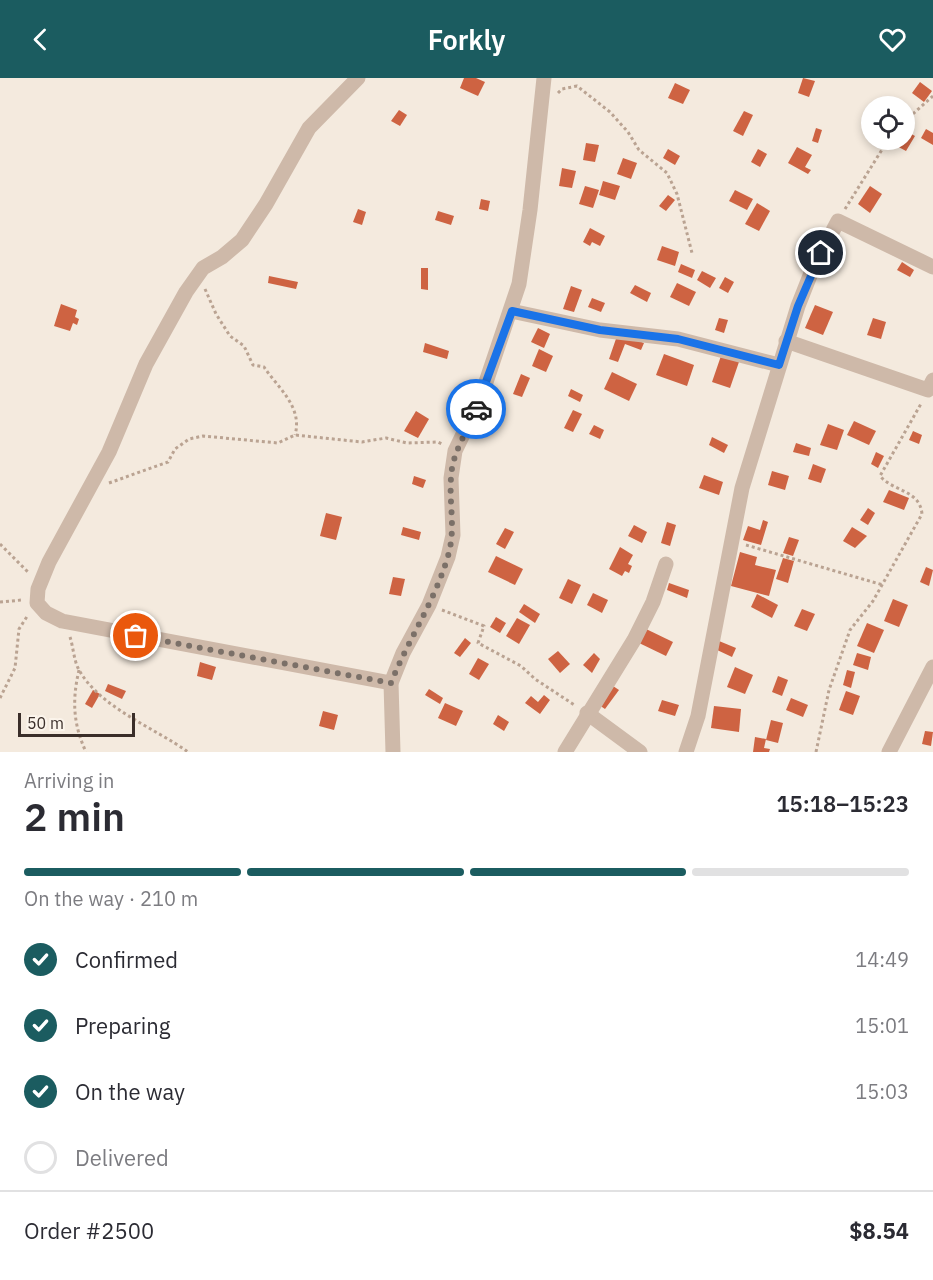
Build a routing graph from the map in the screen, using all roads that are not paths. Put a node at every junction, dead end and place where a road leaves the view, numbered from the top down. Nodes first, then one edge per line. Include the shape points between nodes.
1 (358, 78) edge
2 (544, 78) edge
3 (933, 267) edge
4 (512, 311) junction
5 (786, 341) junction
6 (779, 365) junction
7 (931, 385) edge
8 (666, 564) dead end
9 (933, 667) edge
10 (391, 683) junction
11 (587, 713) junction
12 (393, 752) edge
13 (565, 752) edge
14 (640, 752) edge
15 (686, 752) edge
16 (889, 752) edge

1 - 10 street via 309,128 242,240 203,267 164,327 109,452 37,596 46,613 62,621
2 - 4 street via 528,221
3 - 5 street via 838,221 813,268
4 - 6 street via 600,330 678,339
4 - 10 street via 473,418 455,451 451,478 453,535 448,557
5 - 6 street
5 - 7 street
6 - 15 street via 742,488 698,716
8 - 11 street via 634,640
9 - 16 street
10 - 12 street
11 - 13 street
11 - 14 street

